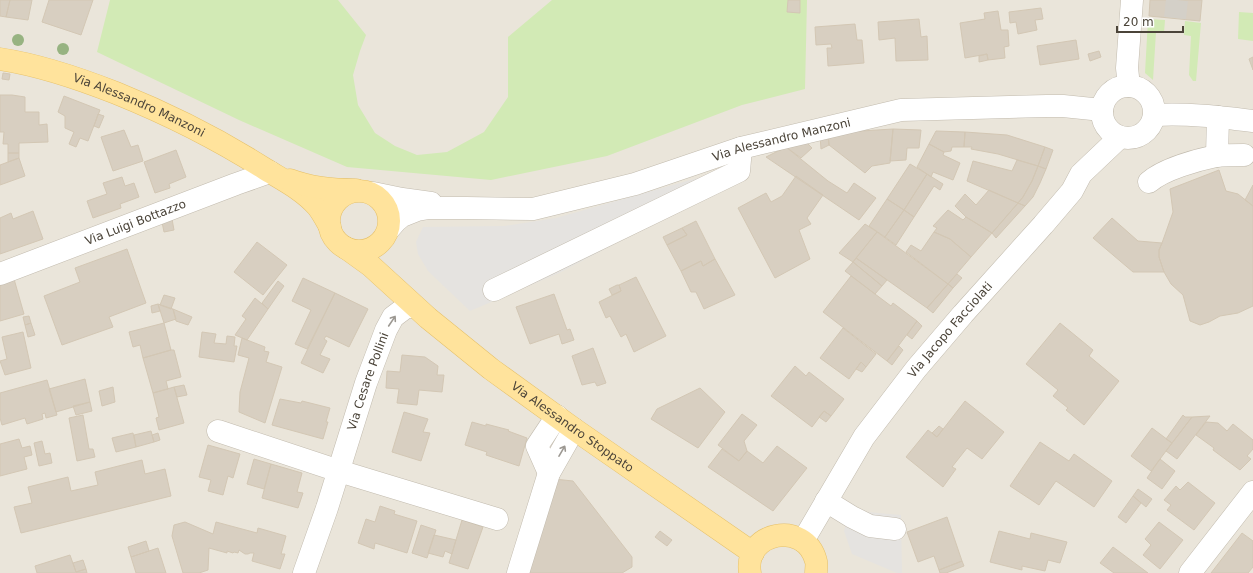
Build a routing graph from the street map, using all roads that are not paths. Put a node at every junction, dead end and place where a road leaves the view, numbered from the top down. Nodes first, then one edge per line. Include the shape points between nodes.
1 (1132, 0) edge
2 (0, 59) edge
3 (1129, 86) junction
4 (1102, 110) junction
5 (1154, 115) junction
6 (1218, 117) junction
7 (1253, 121) edge
8 (1120, 137) junction
9 (740, 148) junction
10 (1244, 155) dead end
11 (1217, 156) junction
12 (270, 172) junction
13 (1149, 182) dead end
14 (364, 192) junction
15 (466, 208) junction
16 (330, 227) junction
17 (388, 232) junction
18 (346, 248) junction
19 (0, 274) edge
20 (494, 290) dead end
21 (399, 291) junction
22 (414, 306) junction
23 (557, 416) junction
24 (574, 429) junction
25 (218, 431) dead end
26 (339, 471) junction
27 (549, 473) junction
28 (1253, 492) edge
29 (826, 501) junction
30 (497, 519) dead end
31 (895, 529) dead end
32 (803, 541) junction
33 (752, 563) edge
34 (304, 573) edge
35 (518, 573) edge
36 (816, 573) edge
37 (1190, 573) edge

1 - 3 street via 1127,68
2 - 12 main road, Via Alessandro Manzoni via 61,72 148,106 199,130
3 - 4 street via 1119,87 1111,92
3 - 5 street via 1139,88 1148,95
4 - 8 street via 1107,126
4 - 9 street, Via Alessandro Manzoni via 1047,106 901,110
5 - 6 street
5 - 8 street via 1146,131 1138,136
6 - 7 street
6 - 11 street
8 - 29 street, Via Jacopo Facciolati via 1081,174 1072,191 1048,220 916,369 864,437
9 - 15 street, Via Alessandro Manzoni via 635,184 533,210
9 - 20 street via 739,171
10 - 11 street
11 - 13 street via 1179,166 1154,177
12 - 14 main road, Via Alessandro Manzoni via 318,188
12 - 16 main road, Via Alessandro Manzoni via 306,196
12 - 19 street, Via Luigi Bottazzo
14 - 15 street, Via Alessandro Manzoni
14 - 16 main road via 348,192 342,195 333,206
14 - 17 main road via 383,201 386,206 390,217
15 - 17 street, Via Alessandro Manzoni via 417,210 402,216
16 - 18 main road via 336,240
17 - 18 main road via 379,244 369,250 357,251
17 - 21 main road, Via Alessandro Stoppato via 384,244 384,259
18 - 21 main road, Via Alessandro Stoppato
21 - 22 main road, Via Alessandro Stoppato
22 - 23 main road, Via Alessandro Stoppato via 452,338
26 -> 22 street, Via Cesare Pollini via 366,383 386,330 393,317 405,308
23 - 24 main road, Via Alessandro Stoppato
23 - 27 street via 537,446
27 -> 24 street
24 - 33 main road, Via Alessandro Stoppato
25 - 26 street
26 - 30 street
26 - 34 street, Via Cesare Pollini
27 - 35 street
28 - 37 street
29 - 31 street via 870,526
29 - 32 street, Via Jacopo Facciolati
32 - 33 main road via 781,534 770,537 760,544
32 - 36 main road via 816,561

